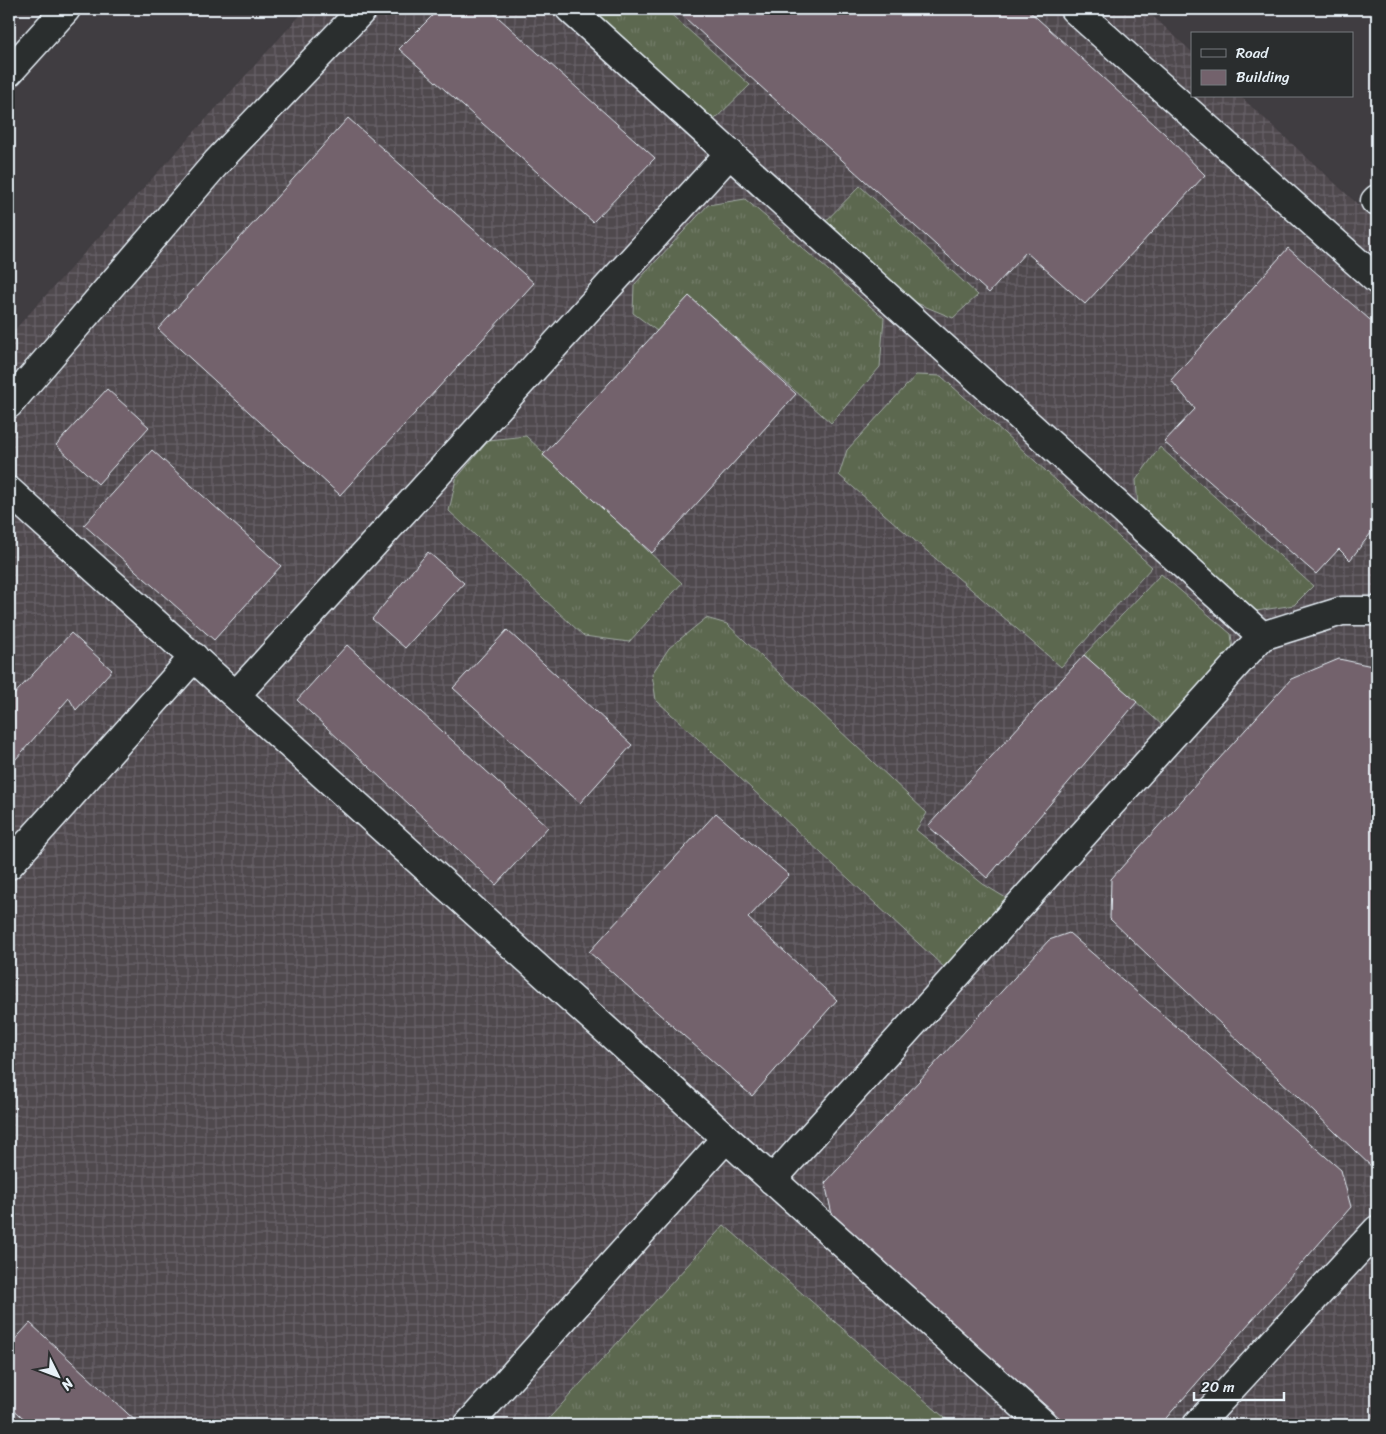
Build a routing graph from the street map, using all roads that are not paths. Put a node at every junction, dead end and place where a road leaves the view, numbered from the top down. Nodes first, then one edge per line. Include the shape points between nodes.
1 (66, 9) edge
2 (364, 9) edge
3 (570, 9) edge
4 (1074, 9) edge
5 (9, 72) edge
6 (730, 153) junction
7 (1377, 280) edge
8 (9, 404) edge
9 (9, 491) edge
10 (1377, 611) edge
11 (1262, 636) junction
12 (194, 657) junction
13 (236, 695) junction
14 (9, 865) edge
15 (726, 1138) junction
16 (772, 1180) junction
17 (1377, 1230) edge
18 (468, 1425) edge
19 (1044, 1425) edge
20 (1197, 1425) edge

1 - 5 street
2 - 8 street via 217,162
3 - 6 street
4 - 7 street
6 - 11 street
6 - 13 street
9 - 12 street
10 - 11 street via 1342,611
11 - 16 street
12 - 13 street
12 - 14 street
13 - 15 street
15 - 16 street
15 - 18 street
16 - 19 street
17 - 20 street

